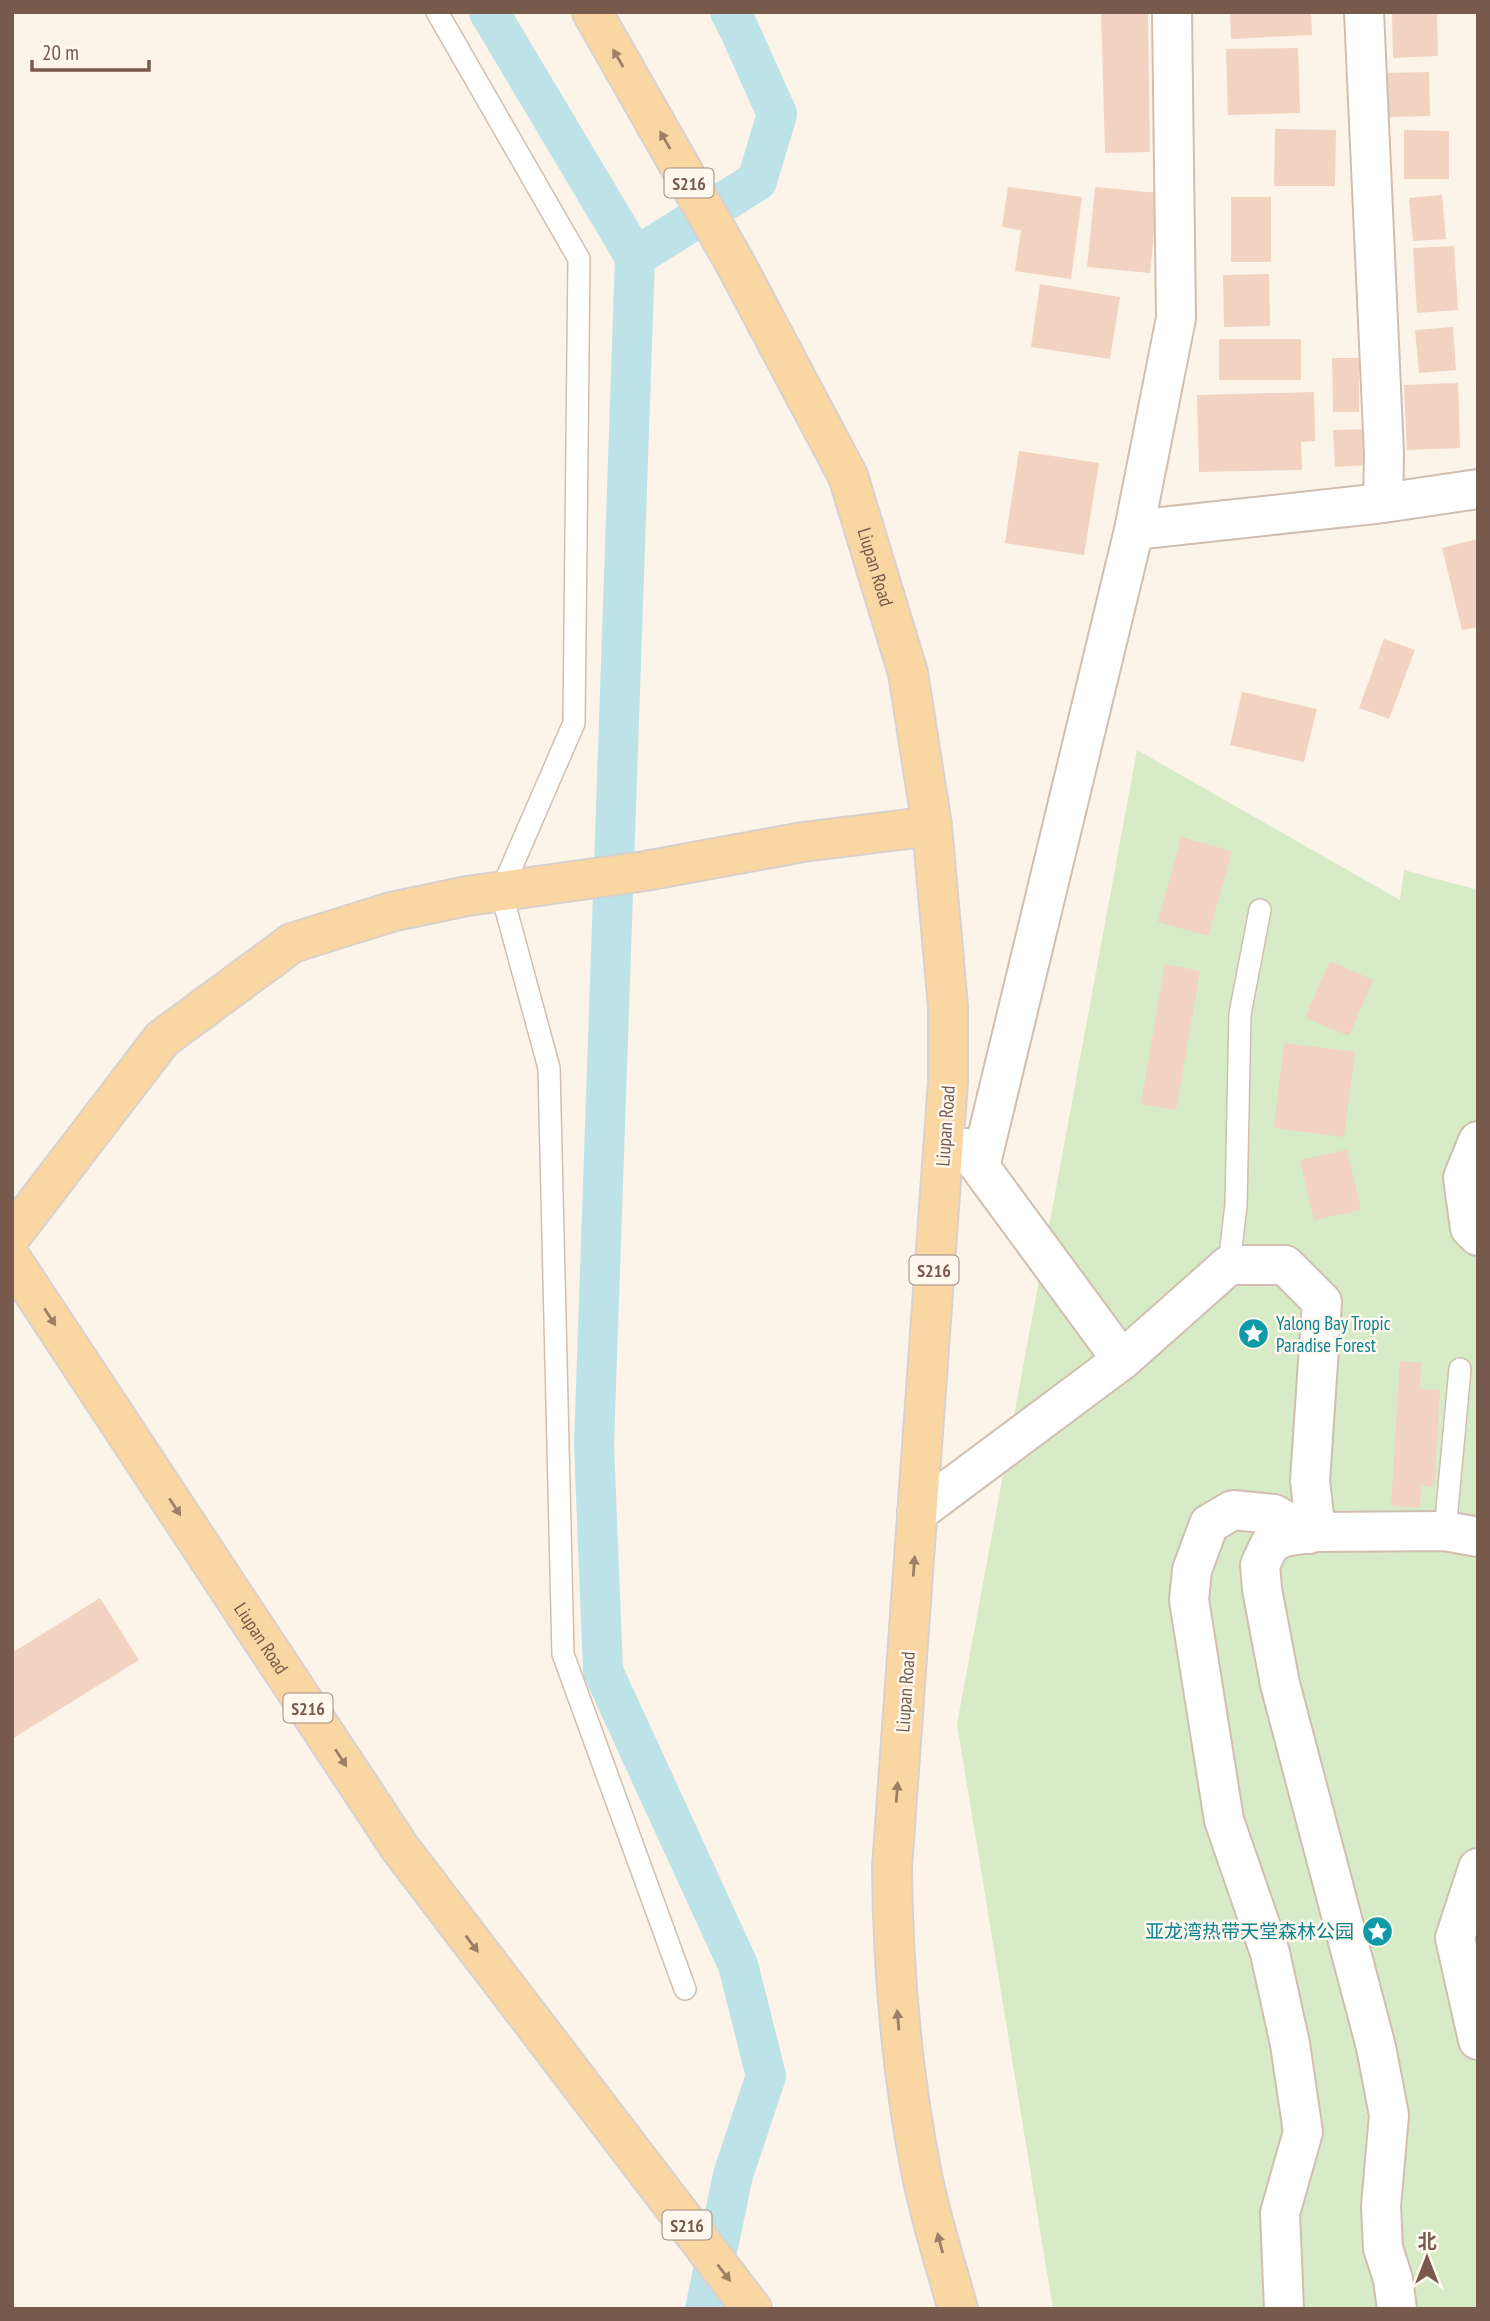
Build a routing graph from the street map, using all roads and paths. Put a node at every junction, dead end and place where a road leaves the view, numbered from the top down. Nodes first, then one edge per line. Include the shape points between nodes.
1 (437, 12) edge
2 (592, 12) edge
3 (1172, 12) edge
4 (1364, 12) edge
5 (1478, 489) edge
6 (1383, 503) junction
7 (1134, 530) junction
8 (932, 826) junction
9 (517, 889) junction
10 (1260, 910) dead end
11 (945, 1121) junction
12 (1478, 1141) edge
13 (980, 1167) junction
14 (12, 1235) edge
15 (1478, 1236) edge
16 (12, 1260) edge
17 (1229, 1265) junction
18 (1122, 1360) junction
19 (1460, 1369) dead end
20 (917, 1513) junction
21 (1312, 1533) junction
22 (1461, 1534) edge
23 (1478, 1868) edge
24 (685, 1989) dead end
25 (1478, 2040) edge
26 (752, 2309) edge
27 (958, 2309) edge
28 (1284, 2309) edge
29 (1397, 2309) edge

1 - 9 lane via 579,259 574,723
8 -> 2 main road, Liupan Road / S216 via 908,673 848,476 735,263
3 - 7 street via 1176,318
4 - 6 street
5 - 6 street
6 - 7 street
7 - 13 street
8 - 9 main road via 803,842
8 - 11 main road, Liupan Road / S216 via 948,1007
9 - 14 main road via 391,912 292,943 163,1039
9 - 24 lane via 549,1068 563,1654
10 - 17 lane via 1240,1014 1236,1205
11 - 13 street
11 - 20 main road, Liupan Road / S216
12 - 15 street via 1463,1178 1470,1228
13 - 18 street
16 -> 26 main road, Liupan Road / S216 via 400,1848
17 - 18 street
17 - 21 street via 1285,1265 1322,1302 1310,1481
18 - 20 street
19 - 22 lane
27 -> 20 main road, Liupan Road / S216 via 924,2183 910,2108 893,1949 892,1868
21 - 22 street
21 - 28 street via 1274,1514 1233,1510 1209,1524 1192,1570 1189,1600 1224,1820 1270,1953 1303,2132 1280,2213
21 - 29 street via 1270,1544 1259,1564 1280,1684 1390,2115 1383,2248
23 - 25 street via 1455,1938

